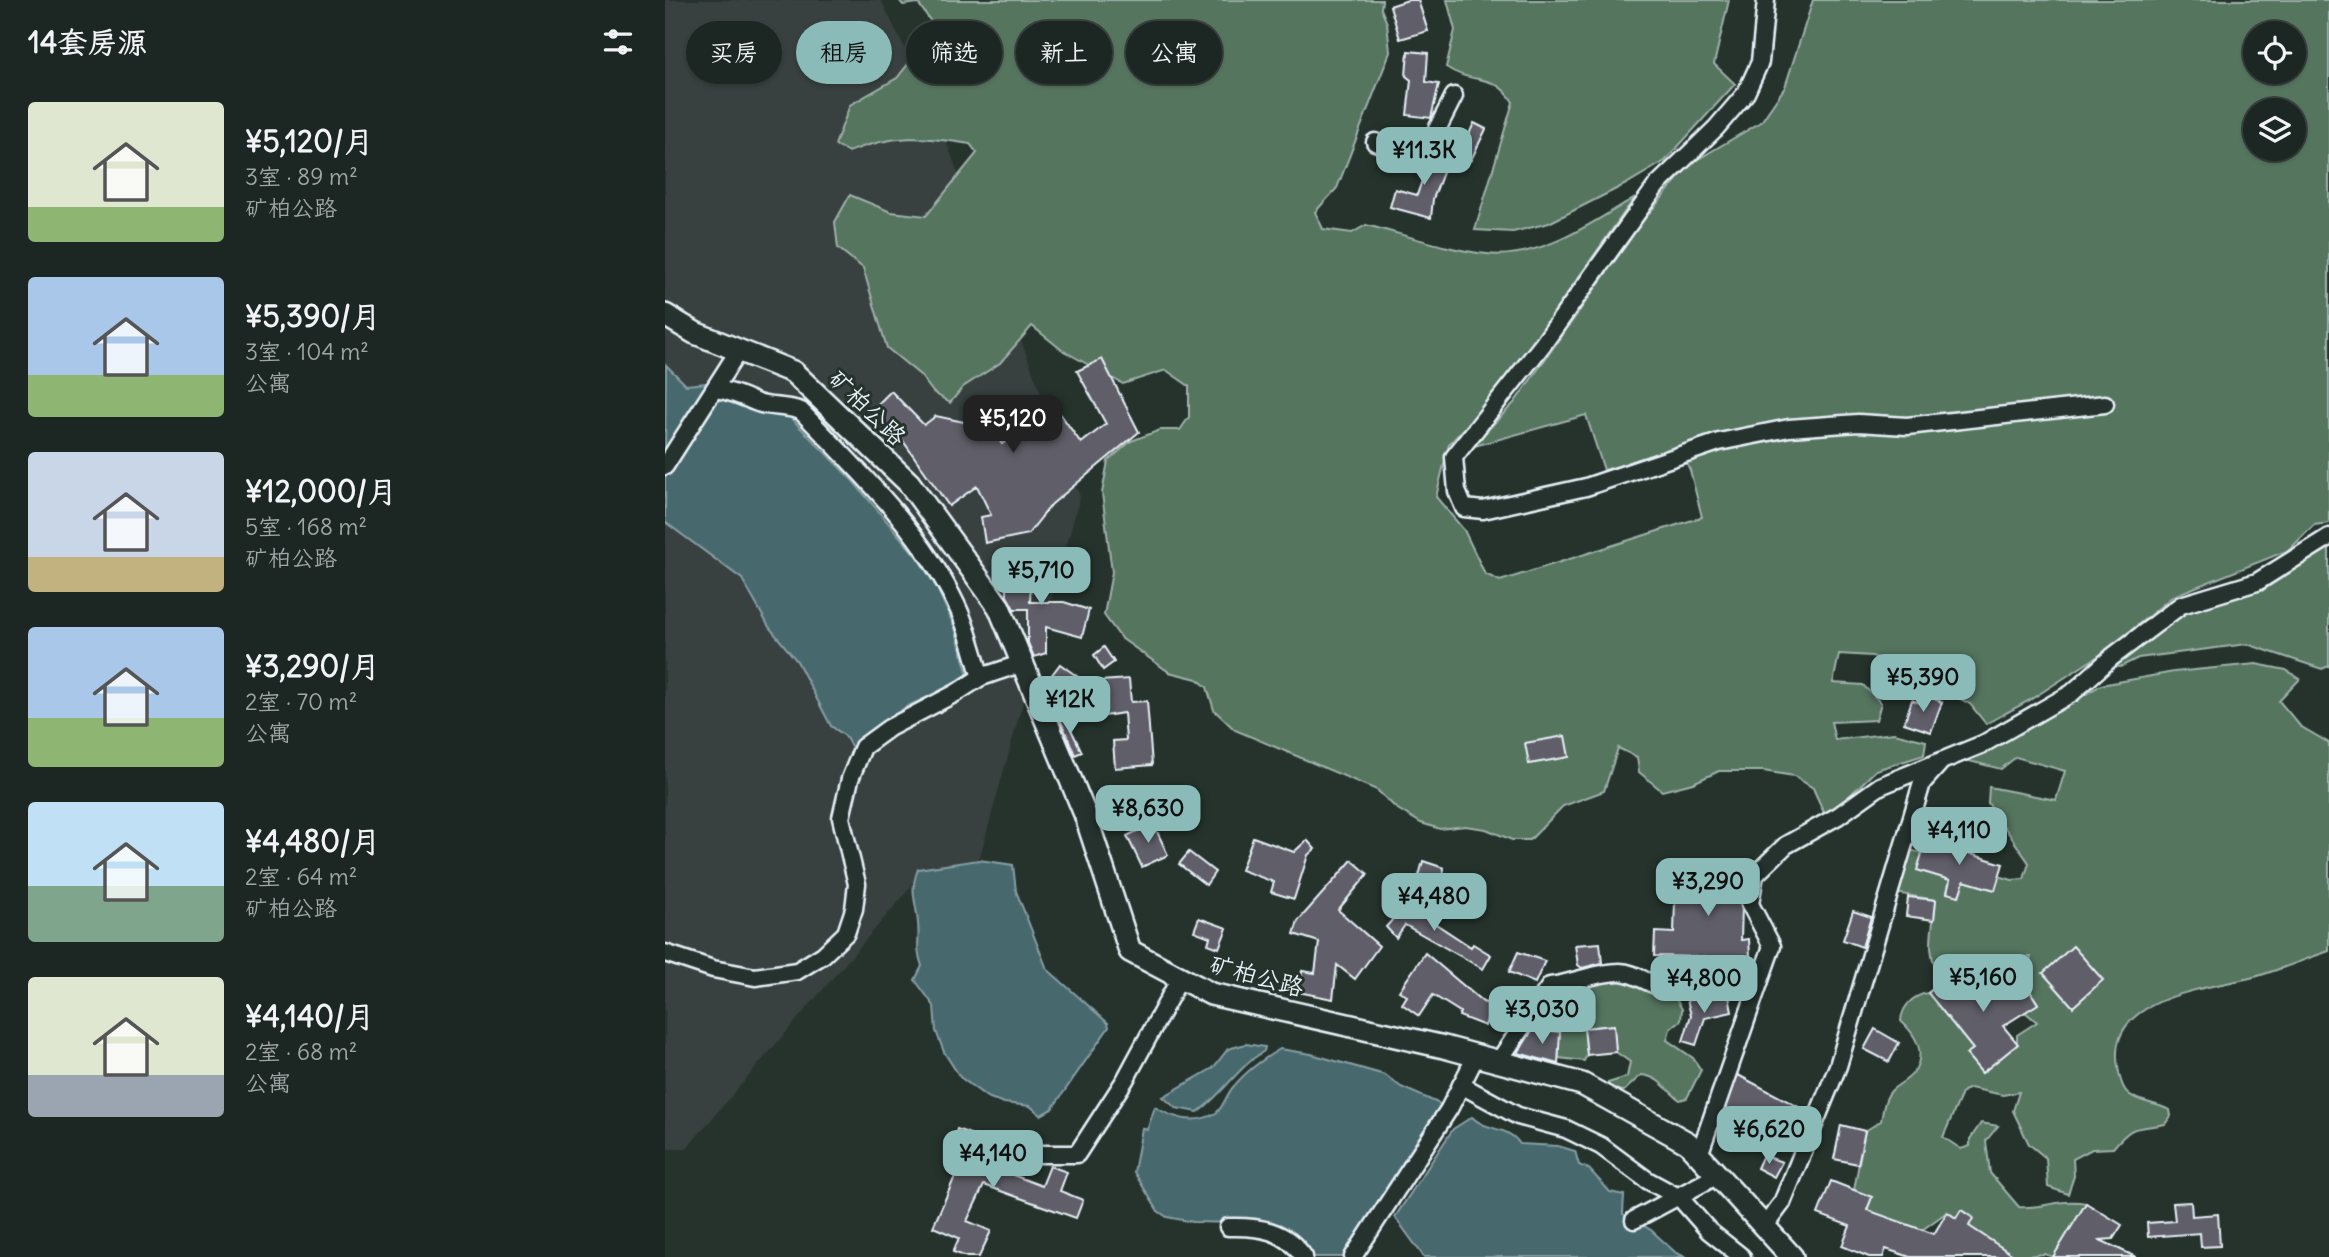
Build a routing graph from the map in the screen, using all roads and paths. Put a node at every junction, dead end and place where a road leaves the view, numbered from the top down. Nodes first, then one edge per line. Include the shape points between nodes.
1 (1766, 0) edge
2 (1454, 96) dead end
3 (1375, 142) dead end
4 (665, 315) edge
5 (739, 351) junction
6 (716, 389) junction
7 (2105, 404) dead end
8 (882, 458) junction
9 (665, 466) edge
10 (857, 478) junction
11 (2329, 537) edge
12 (1023, 663) junction
13 (981, 677) junction
14 (1941, 761) junction
15 (665, 953) edge
16 (1181, 978) junction
17 (1759, 983) junction
18 (1476, 1056) junction
19 (1498, 1062) junction
20 (1461, 1086) junction
21 (1024, 1154) dead end
22 (1699, 1155) junction
23 (1718, 1175) junction
24 (1679, 1198) junction
25 (1635, 1220) dead end
26 (1228, 1227) dead end
27 (1764, 1227) junction
28 (1304, 1257) edge
29 (1353, 1257) edge
30 (1742, 1257) edge
31 (1792, 1257) edge

1 - 7 street via 1760,62 1746,93 1657,185 1535,355 1454,457 1457,491 1464,508 1483,510 1586,487 1719,442 1789,428 1858,423 1907,426
2 - 3 street via 1425,153 1413,158
4 - 5 street, 矿柏公路
5 - 6 street
5 - 8 street, 矿柏公路 via 793,372
6 - 9 street
6 - 10 street via 756,403 801,411
8 - 10 street
8 - 12 street, 矿柏公路 via 909,483 999,607
10 - 13 street via 936,567 958,607
11 - 14 street via 2257,582 2181,605 2072,693 1983,744
12 - 13 street
12 - 16 street, 矿柏公路 via 1085,814 1130,951
13 - 15 street via 863,747 841,818 857,884 854,909 846,933 823,955 797,971 755,977
14 - 17 street via 1880,786 1786,845 1755,875 1749,904 1772,946
14 - 27 street via 1922,783 1838,1066 1782,1203
16 - 18 street, 矿柏公路 via 1211,993
16 - 21 street via 1125,1080 1076,1154
17 - 19 street via 1669,988 1650,985 1624,972 1550,985
17 - 22 street
18 - 19 street, 矿柏公路
18 - 20 street
19 - 22 street, 矿柏公路 via 1582,1084 1688,1143
20 - 24 street via 1518,1116 1566,1129 1601,1146
20 - 29 street
22 - 23 street, 矿柏公路
23 - 24 street
23 - 27 street, 矿柏公路
24 - 25 street
24 - 30 street via 1709,1231
26 - 28 street via 1278,1232
27 - 31 street, 矿柏公路

